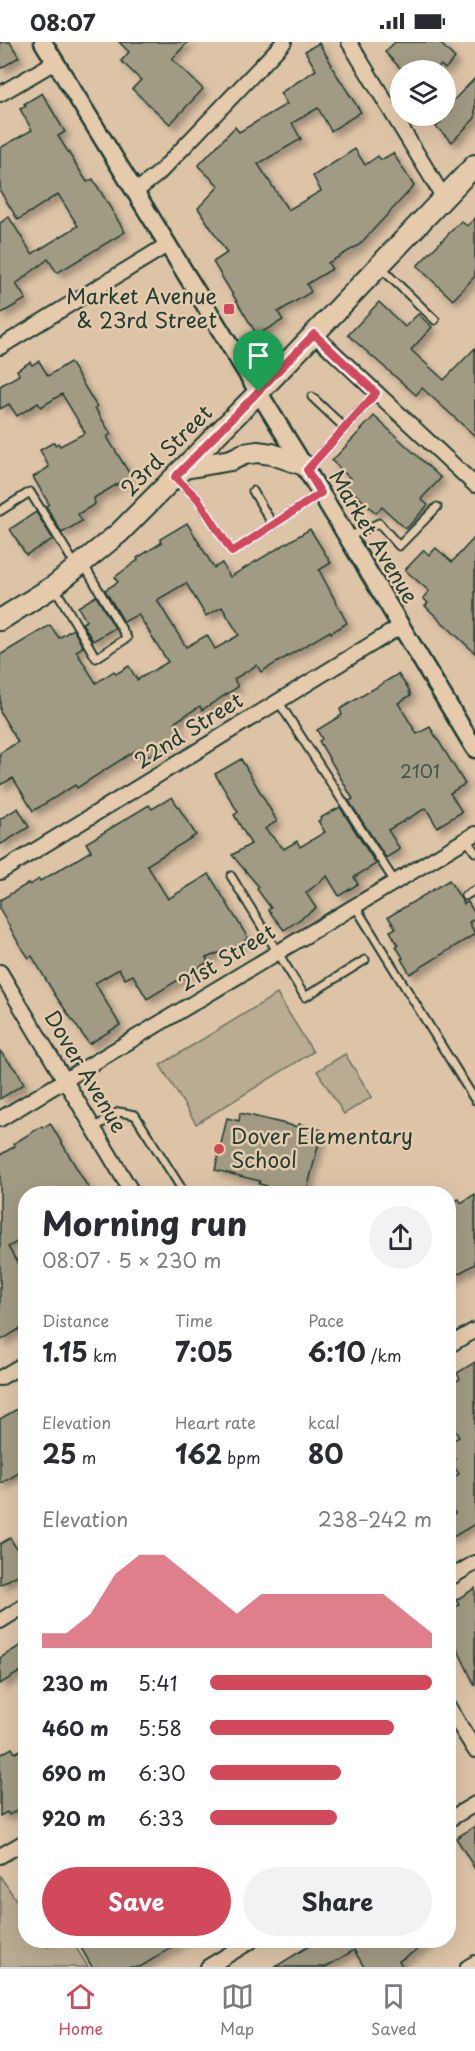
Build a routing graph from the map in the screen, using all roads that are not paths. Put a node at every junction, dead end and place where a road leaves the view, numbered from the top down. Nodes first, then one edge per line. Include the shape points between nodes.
1 (43, 42) edge
2 (284, 42) edge
3 (349, 42) edge
4 (55, 62) junction
5 (0, 94) edge
6 (475, 165) edge
7 (135, 192) junction
8 (444, 198) junction
9 (167, 245) junction
10 (379, 266) junction
11 (435, 320) dead end
12 (314, 334) junction
13 (0, 347) edge
14 (259, 392) junction
15 (376, 393) junction
16 (312, 397) dead end
17 (345, 428) junction
18 (305, 468) junction
19 (180, 473) junction
20 (475, 485) edge
21 (253, 491) dead end
22 (321, 493) junction
23 (437, 507) dead end
24 (0, 511) edge
25 (273, 525) junction
26 (348, 537) junction
27 (80, 566) junction
28 (54, 586) junction
29 (0, 620) edge
30 (401, 626) junction
31 (278, 701) junction
32 (475, 749) edge
33 (471, 836) edge
34 (475, 852) edge
35 (0, 872) edge
36 (231, 876) dead end
37 (395, 882) junction
38 (475, 890) edge
39 (465, 896) dead end
40 (356, 906) junction
41 (277, 953) junction
42 (365, 960) dead end
43 (0, 972) edge
44 (65, 1079) junction
45 (475, 1100) edge
46 (0, 1119) edge
47 (94, 1128) junction
48 (128, 1186) edge
49 (180, 1186) edge
50 (475, 1329) edge
51 (456, 1341) edge
52 (18, 1368) edge
53 (0, 1378) edge
54 (475, 1563) edge
55 (456, 1574) edge
56 (18, 1610) edge
57 (0, 1621) edge
58 (456, 1719) edge
59 (475, 1750) edge
60 (475, 1804) edge
61 (456, 1815) edge
62 (18, 1845) edge
63 (0, 1856) edge
64 (239, 1948) edge
65 (475, 1963) edge
66 (208, 1967) edge
67 (468, 1967) edge

1 - 4 street, Market Avenue
2 - 7 street via 159,173
3 - 8 street
4 - 5 street
4 - 7 street, Market Avenue
6 - 8 main road, 23rd Street
7 - 9 street, Market Avenue
8 - 10 main road, 23rd Street
9 - 13 street
9 - 14 street, Market Avenue
10 - 11 lane
10 - 12 main road, 23rd Street
12 - 14 main road, 23rd Street
12 - 15 street
14 - 18 street, Market Avenue
14 - 19 main road, 23rd Street
15 - 17 lane
15 - 20 street
16 - 17 lane
17 - 18 lane
18 - 19 main road via 257,452
18 - 22 street, Market Avenue
19 - 25 lane via 232,552
19 - 27 main road, 23rd Street
21 - 25 lane
22 - 25 lane
22 - 26 street, Market Avenue
23 - 26 lane via 399,546 379,524
24 - 27 lane via 30,492
26 - 30 street, Market Avenue
27 - 28 main road, 23rd Street
27 - 28 lane via 127,638 96,658
28 - 29 main road, 23rd Street
30 - 31 street, 22nd Street
30 - 32 street, Market Avenue
31 - 35 street, 22nd Street
31 - 37 lane
33 - 34 lane
33 - 37 street, 21st Street
36 - 41 lane
37 - 40 street, 21st Street
38 - 39 lane
40 - 41 street, 21st Street
40 - 45 lane
41 - 42 lane via 305,997
41 - 44 street, 21st Street
43 - 44 street, Dover Avenue
44 - 46 street, 21st Street
44 - 47 street, Dover Avenue
47 - 48 street, Dover Avenue
47 - 49 lane via 119,1112 135,1114
50 - 51 street
52 - 53 street
54 - 55 street
56 - 57 street
58 - 59 street
60 - 61 street
62 - 63 street
64 - 66 street
65 - 67 street

